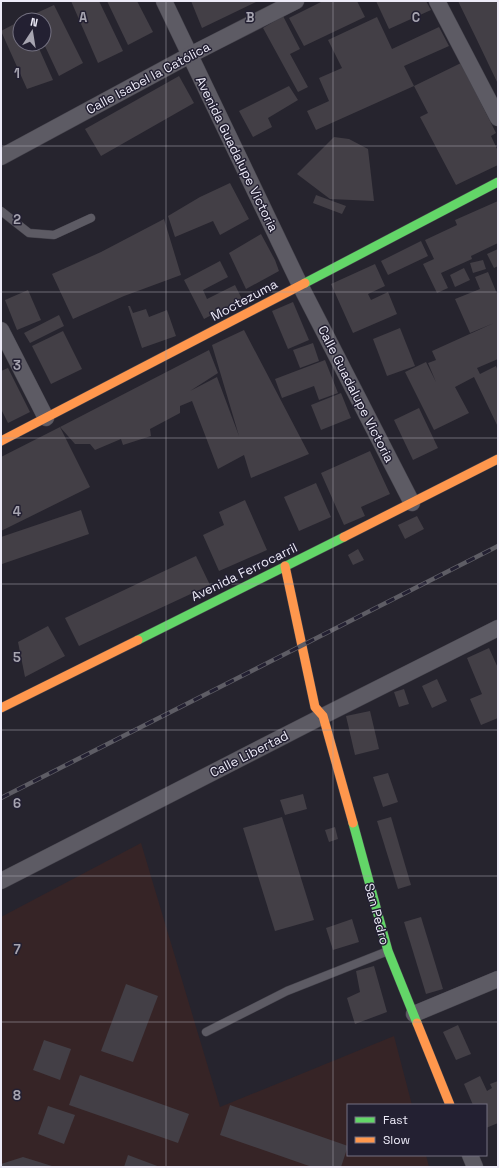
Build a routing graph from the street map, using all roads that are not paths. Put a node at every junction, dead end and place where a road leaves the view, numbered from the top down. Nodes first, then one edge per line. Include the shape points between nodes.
1 (164, 1) edge
2 (296, 1) edge
3 (437, 1) edge
4 (190, 55) junction
5 (498, 118) edge
6 (1, 157) edge
7 (498, 182) edge
8 (1, 211) edge
9 (91, 218) dead end
10 (300, 285) junction
11 (1, 330) edge
12 (46, 418) junction
13 (1, 441) edge
14 (498, 459) edge
15 (412, 503) junction
16 (285, 566) junction
17 (498, 628) edge
18 (1, 708) edge
19 (323, 716) junction
20 (1, 881) edge
21 (388, 951) junction
22 (498, 979) edge
23 (414, 1014) junction
24 (206, 1032) dead end
25 (450, 1104) edge
26 (470, 1156) edge
27 (475, 1167) edge

1 - 4 street, Avenida Guadalupe Victoria
2 - 4 street, Calle Isabel la Católica
3 - 5 street
4 - 6 street, Calle Isabel la Católica
4 - 10 street, Avenida Guadalupe Victoria
7 - 10 street, Moctezuma
8 - 9 lane via 30,233 54,235
10 - 12 street, Moctezuma
10 - 15 street, Calle Guadalupe Victoria
11 - 12 street
12 - 13 street, Moctezuma
14 - 15 street, Avenida Ferrocarril
15 - 16 street, Avenida Ferrocarril
16 - 18 street, Avenida Ferrocarril
16 - 19 street, San Pedro via 315,707
17 - 19 street, Calle Libertad
19 - 20 street, Calle Libertad
19 - 21 street, San Pedro
21 - 23 street, San Pedro
21 - 24 lane via 287,991
22 - 23 street
23 - 25 street, San Pedro
26 - 27 street

